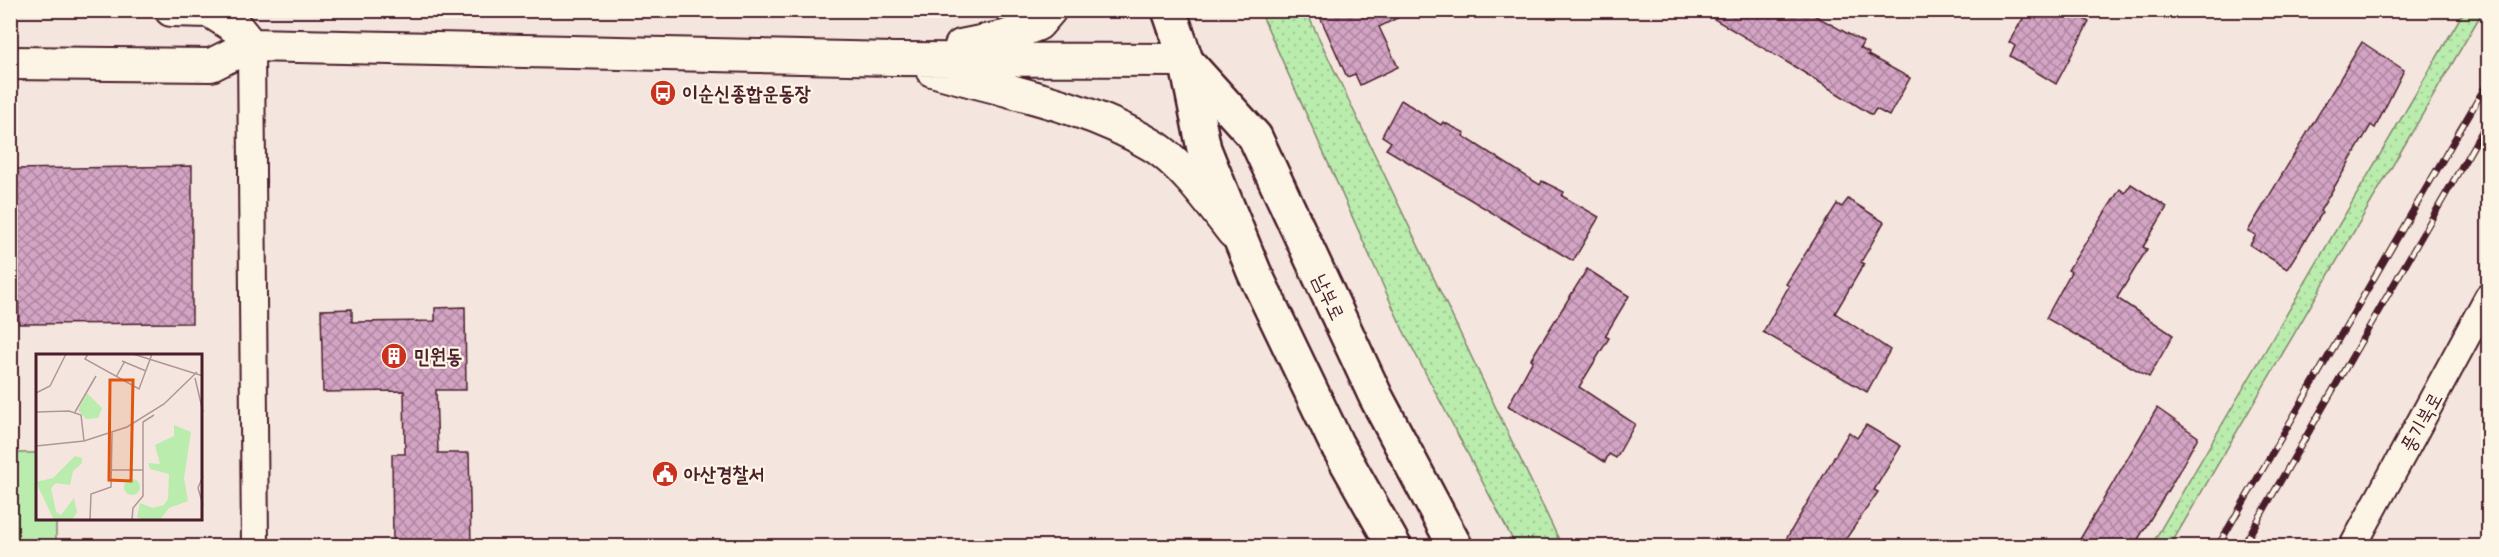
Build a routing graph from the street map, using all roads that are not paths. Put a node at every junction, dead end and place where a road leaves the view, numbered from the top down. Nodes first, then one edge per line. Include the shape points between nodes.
1 (171, 10) edge
2 (1050, 10) edge
3 (1169, 10) edge
4 (251, 45) junction
5 (894, 59) junction
6 (1186, 60) junction
7 (10, 63) edge
8 (1243, 245) junction
9 (2488, 297) edge
10 (255, 546) edge
11 (1394, 546) edge
12 (1455, 546) edge
13 (2353, 546) edge

1 - 4 street via 210,11 238,29
2 - 5 street via 1038,24 1005,38
3 - 6 main road, 남부로
4 - 5 street
4 - 7 street via 211,65
4 - 10 street
5 - 6 street
5 - 8 street via 1089,114 1154,146 1194,183
6 - 8 main road, 남부로 via 1204,150
6 - 12 main road, 남부로 via 1255,137 1376,397
8 - 11 main road, 남부로 via 1336,443
9 - 13 street, 풍기북로

